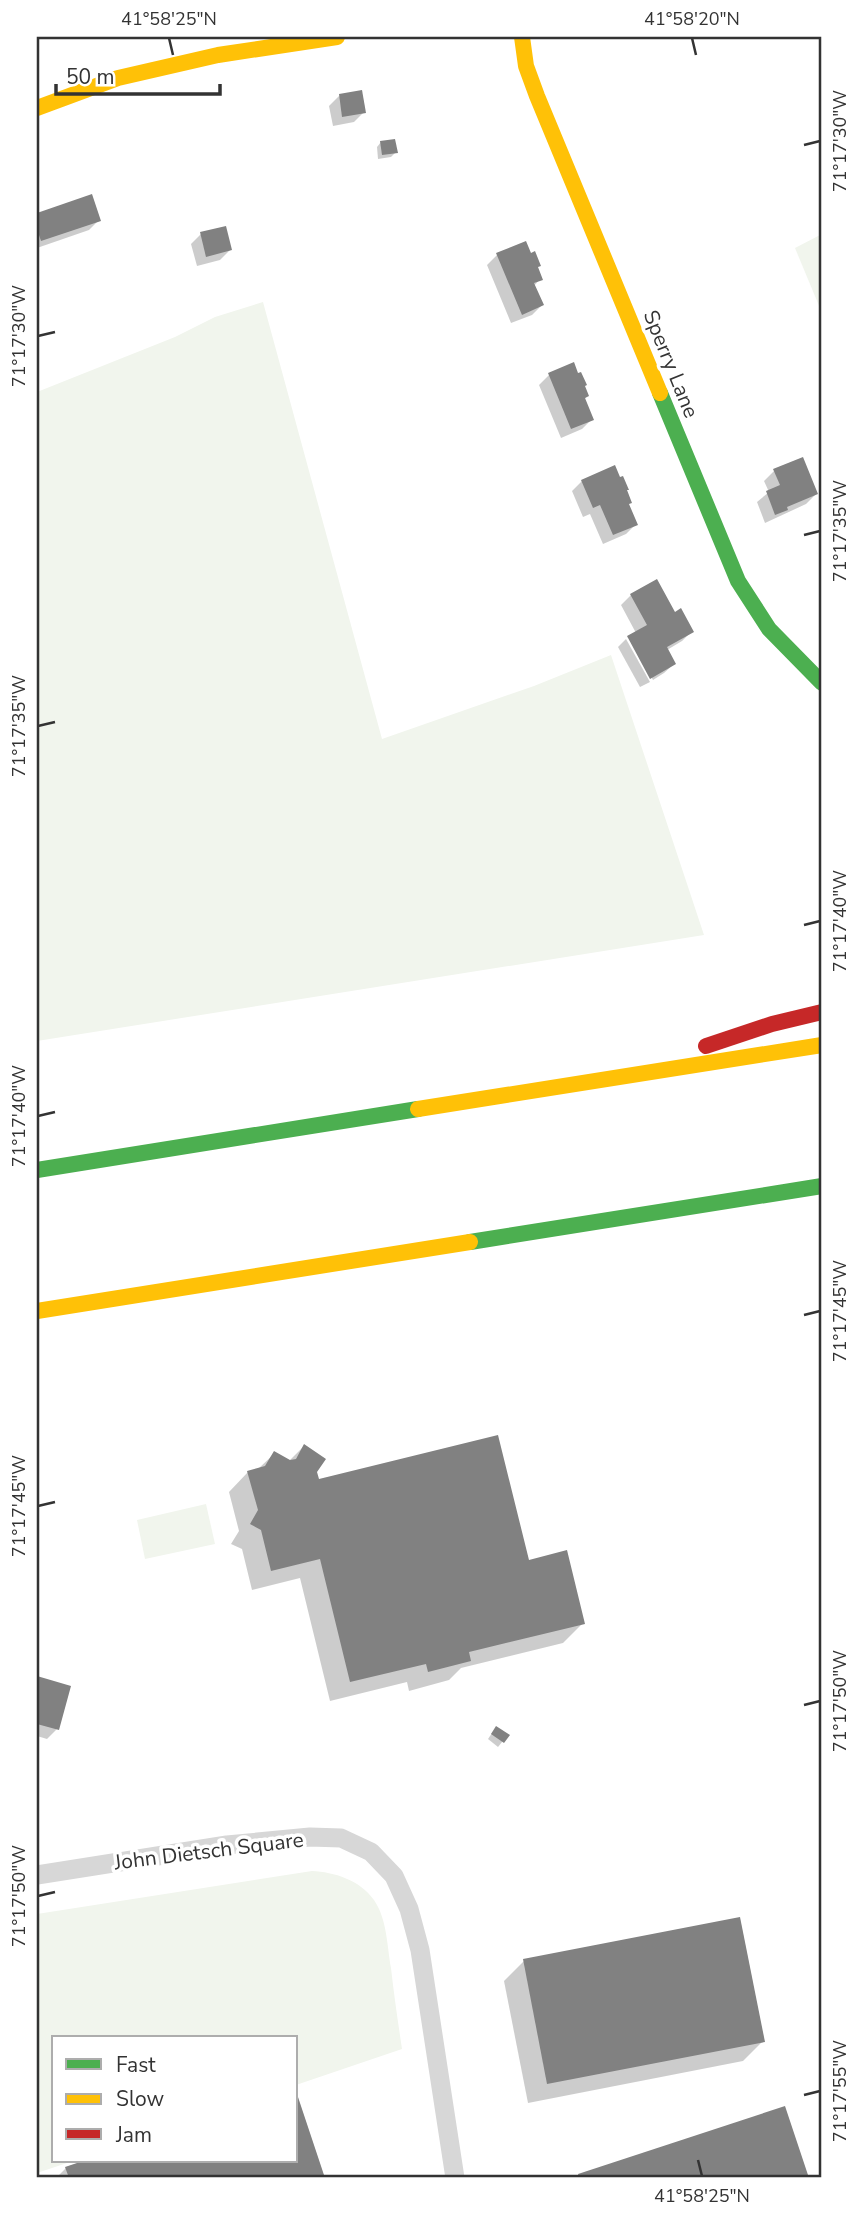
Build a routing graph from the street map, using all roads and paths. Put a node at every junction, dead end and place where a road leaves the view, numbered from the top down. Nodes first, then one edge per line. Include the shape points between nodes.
1 (337, 37) edge
2 (522, 37) edge
3 (37, 108) edge
4 (822, 683) edge
5 (822, 1012) edge
6 (822, 1045) edge
7 (605, 1080) junction
8 (37, 1170) edge
9 (822, 1186) edge
10 (752, 1197) junction
11 (822, 1202) edge
12 (37, 1311) edge
13 (37, 1875) edge
14 (456, 2178) edge

1 - 3 main road via 218,55 118,78
2 - 4 main road, Sperry Lane via 537,96 738,580 769,629
5 - 7 main road via 772,1024
6 - 7 main road
7 - 8 main road
9 - 10 main road
10 - 11 main road
10 - 12 main road
13 - 14 street, John Dietsch Square via 227,1845 310,1837 341,1838 371,1852 394,1876 420,1950

